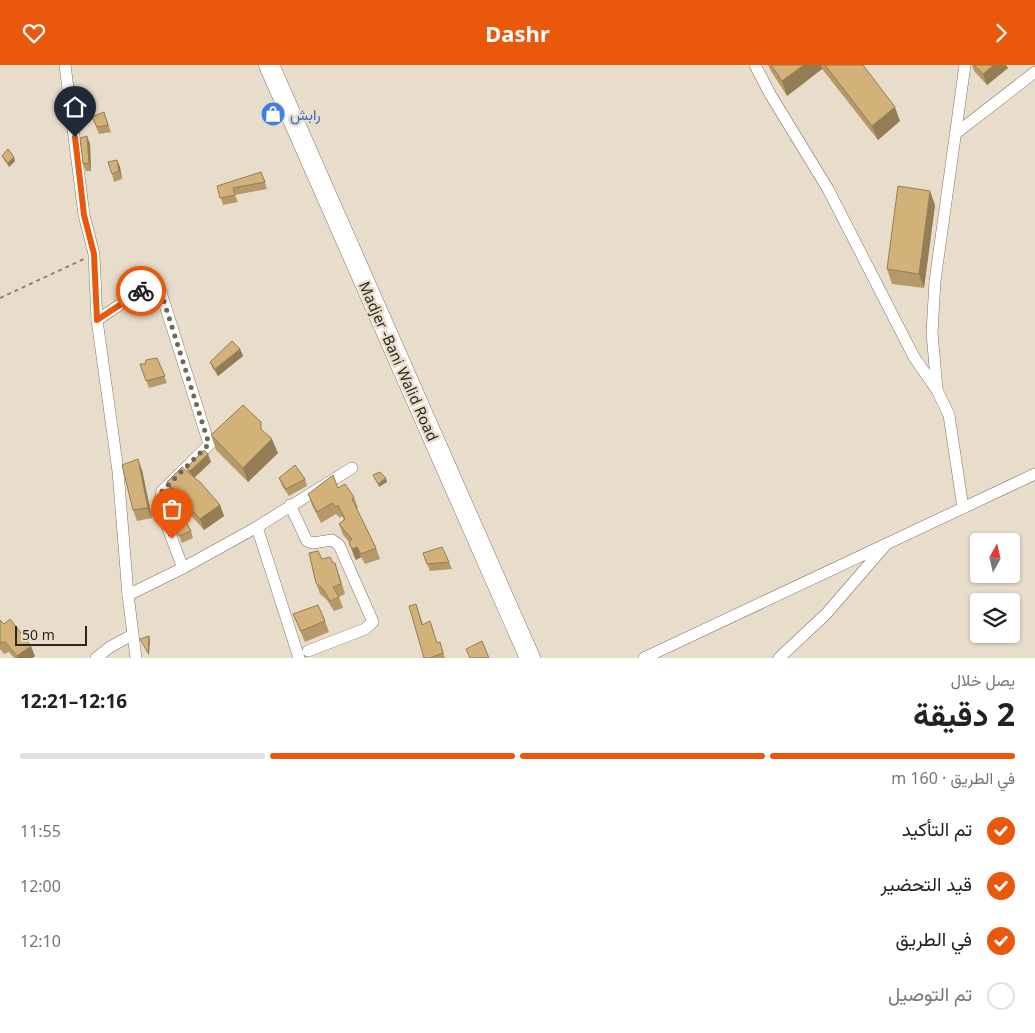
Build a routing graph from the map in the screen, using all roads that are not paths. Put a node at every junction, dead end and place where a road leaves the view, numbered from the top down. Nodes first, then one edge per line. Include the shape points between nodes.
1 (66, 65) edge
2 (269, 65) edge
3 (755, 65) edge
4 (965, 65) edge
5 (1035, 72) edge
6 (955, 134) junction
7 (97, 320) junction
8 (937, 390) junction
9 (222, 433) edge
10 (209, 444) junction
11 (352, 468) dead end
12 (1035, 474) edge
13 (290, 505) junction
14 (963, 507) junction
15 (257, 527) junction
16 (888, 543) junction
17 (184, 568) junction
18 (128, 595) junction
19 (132, 635) junction
20 (304, 655) edge
21 (96, 658) edge
22 (136, 658) edge
23 (530, 658) edge
24 (644, 658) edge
25 (779, 658) edge

1 - 7 street via 84,215 94,254
2 - 23 highway, Madjer -Bani Walid Road
3 - 8 street via 828,189 914,357
4 - 6 street
5 - 6 street
6 - 8 street via 935,281 932,333
7 - 10 street via 145,287 159,286
7 - 18 street via 118,471
8 - 14 street via 949,415
9 - 10 street
10 - 17 street via 162,491 160,497 160,505
11 - 13 street
12 - 14 street
13 - 15 street
13 - 20 street via 307,541 332,540 339,545 373,622 365,629
14 - 16 street
15 - 17 street
15 - 20 street
16 - 24 street
16 - 25 street via 826,614
17 - 18 street
18 - 19 street
19 - 21 street
19 - 22 street

